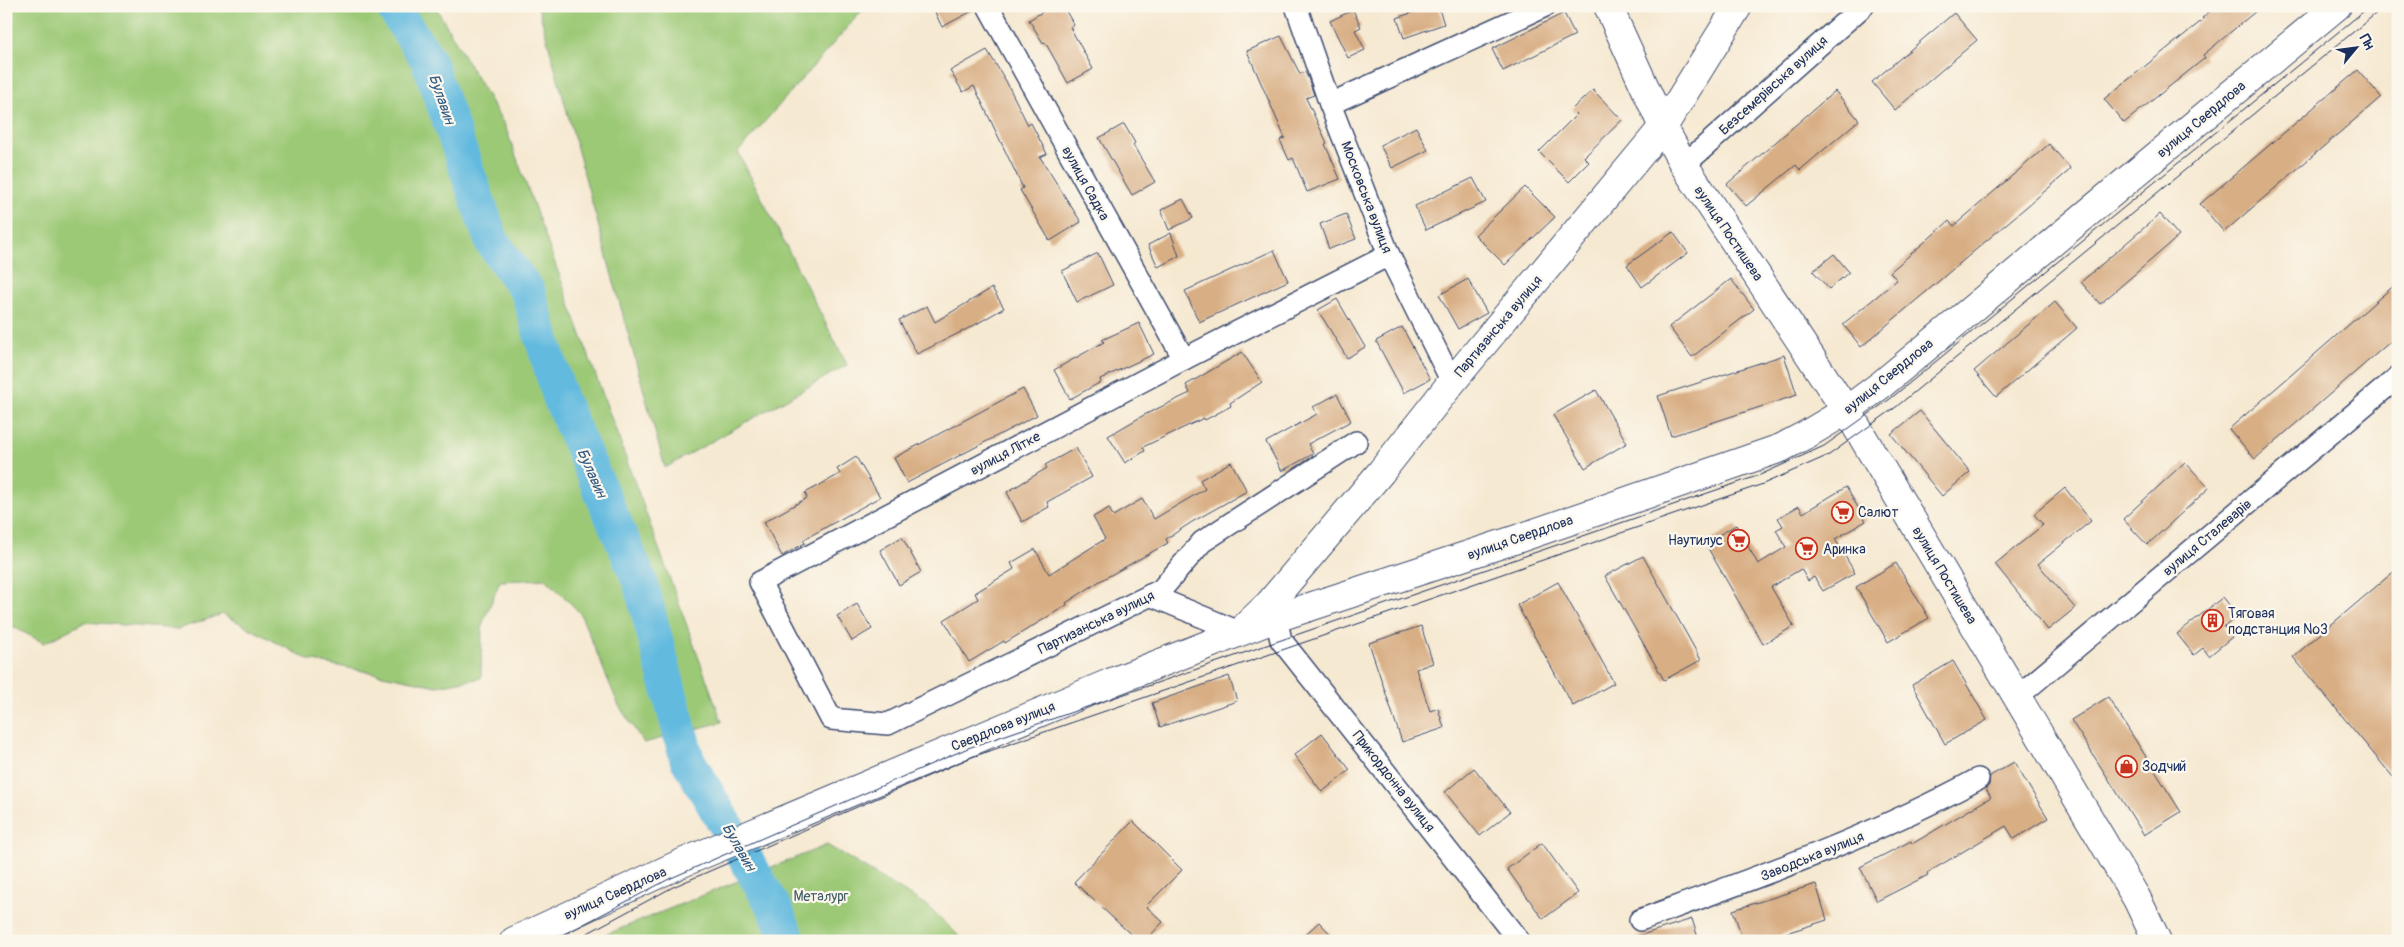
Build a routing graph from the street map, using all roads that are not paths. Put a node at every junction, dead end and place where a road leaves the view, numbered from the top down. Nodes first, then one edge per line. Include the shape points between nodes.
1 (988, 6) edge
2 (1296, 6) edge
3 (1545, 6) edge
4 (1608, 6) edge
5 (1738, 6) edge
6 (1863, 6) edge
7 (2337, 6) edge
8 (1330, 104) junction
9 (1663, 127) junction
10 (1684, 166) junction
11 (1389, 255) junction
12 (1184, 359) junction
13 (2398, 377) edge
14 (1452, 382) junction
15 (1847, 411) junction
16 (1356, 442) dead end
17 (1150, 595) junction
18 (1276, 618) junction
19 (1239, 632) junction
20 (2017, 697) junction
21 (831, 719) joint
22 (1978, 779) dead end
23 (717, 848) joint
24 (1640, 920) dead end
25 (514, 941) edge
26 (1519, 941) edge
27 (2157, 941) edge

1 - 12 street, вулиця Садка
2 - 8 street, Московська вулиця
3 - 8 street
4 - 9 street, вулиця Постишева
5 - 9 street, Партизанська вулиця
6 - 10 street, Безсемерівська вулиця
7 - 15 street, вулиця Свердлова
8 - 11 street, Московська вулиця
9 - 10 street, вулиця Постишева
9 - 14 street, Партизанська вулиця
10 - 15 street, вулиця Постишева
11 - 12 street, вулиця Літке
11 - 14 street, Московська вулиця
12 - 21 street, вулиця Літке via 760,582
13 - 20 street, вулиця Сталеварів
14 - 19 street, Партизанська вулиця via 1270,604
15 - 18 street, вулиця Свердлова via 1781,448
15 - 20 street, вулиця Постишева
16 - 17 street, Партизанська вулиця via 1202,542 1161,590
17 - 19 street
17 - 21 street, Партизанська вулиця via 888,724
18 - 19 street, вулиця Свердлова
18 - 26 street, Прикордонна вулиця via 1281,640
19 - 23 street, Свердлова вулиця via 1103,685
20 - 27 street, вулиця Постишева via 2137,899
22 - 24 street, Заводська вулиця via 1869,833 1787,867
23 - 25 street, вулиця Свердлова

